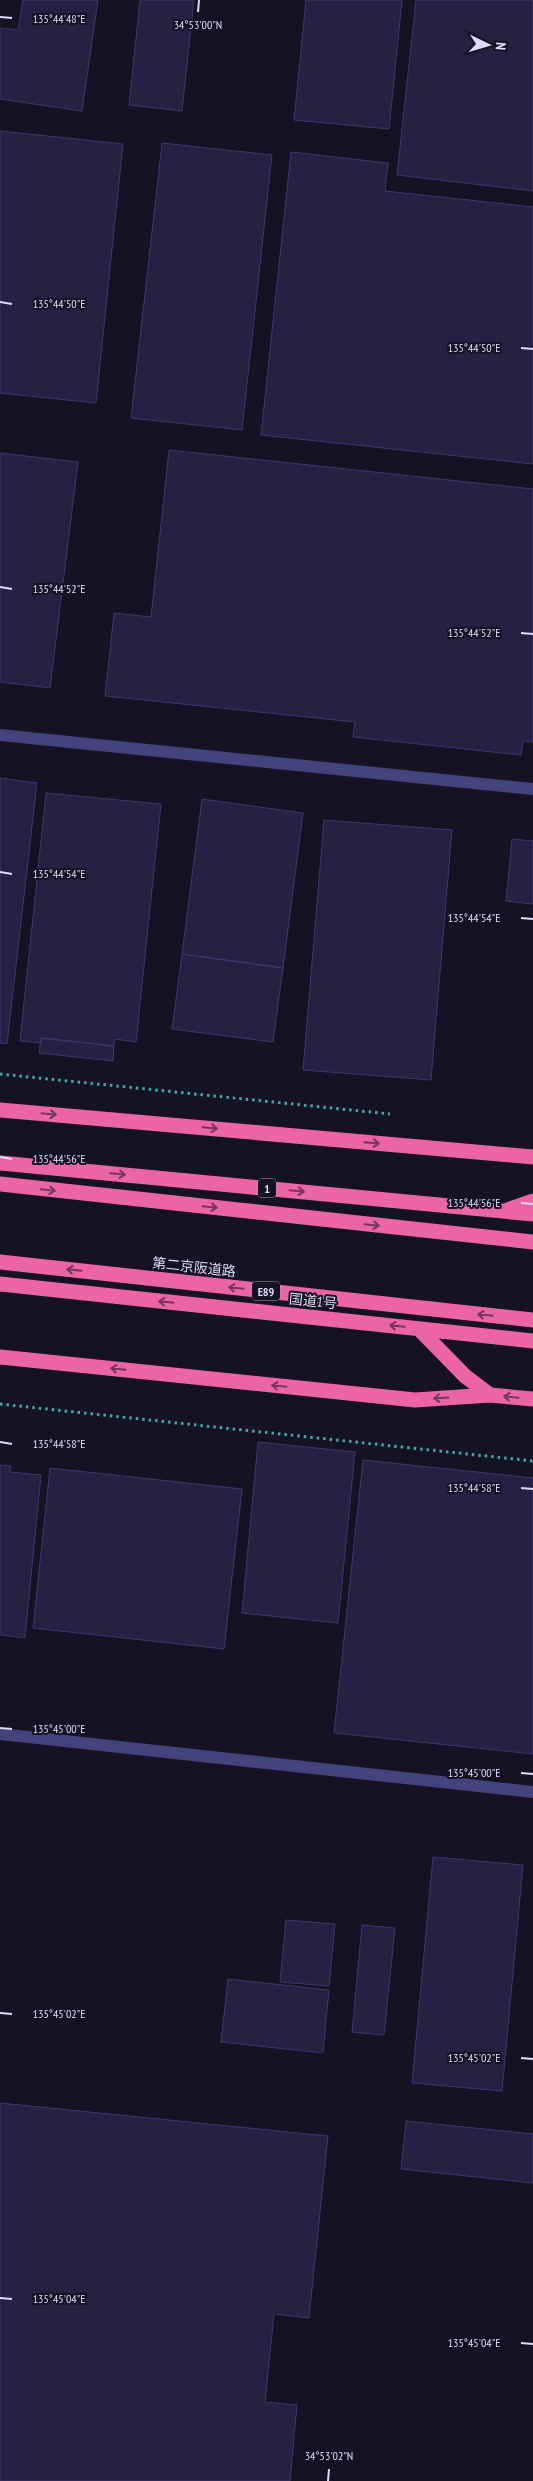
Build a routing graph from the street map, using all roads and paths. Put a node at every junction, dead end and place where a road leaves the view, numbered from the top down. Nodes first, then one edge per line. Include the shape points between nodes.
1 (0, 735) edge
2 (533, 789) edge
3 (0, 1074) edge
4 (0, 1110) edge
5 (395, 1115) dead end
6 (533, 1157) edge
7 (0, 1163) edge
8 (0, 1184) edge
9 (533, 1202) edge
10 (506, 1210) junction
11 (533, 1214) edge
12 (533, 1242) edge
13 (0, 1262) edge
14 (0, 1284) edge
15 (533, 1320) edge
16 (419, 1329) junction
17 (533, 1340) edge
18 (0, 1357) edge
19 (490, 1395) junction
20 (533, 1399) edge
21 (0, 1404) edge
22 (533, 1461) edge
23 (0, 1734) edge
24 (533, 1792) edge

1 - 2 street
3 - 5 path
4 -> 6 highway
7 -> 10 highway, 1
8 -> 12 highway
9 - 10 highway
10 - 11 highway, 1
15 -> 13 highway, 第二京阪道路 / E89
16 -> 14 highway, 国道1号
16 - 17 highway, 国道1号
16 - 19 highway via 465,1376
19 -> 18 highway via 415,1400
20 -> 19 highway
21 - 22 path
23 - 24 street

